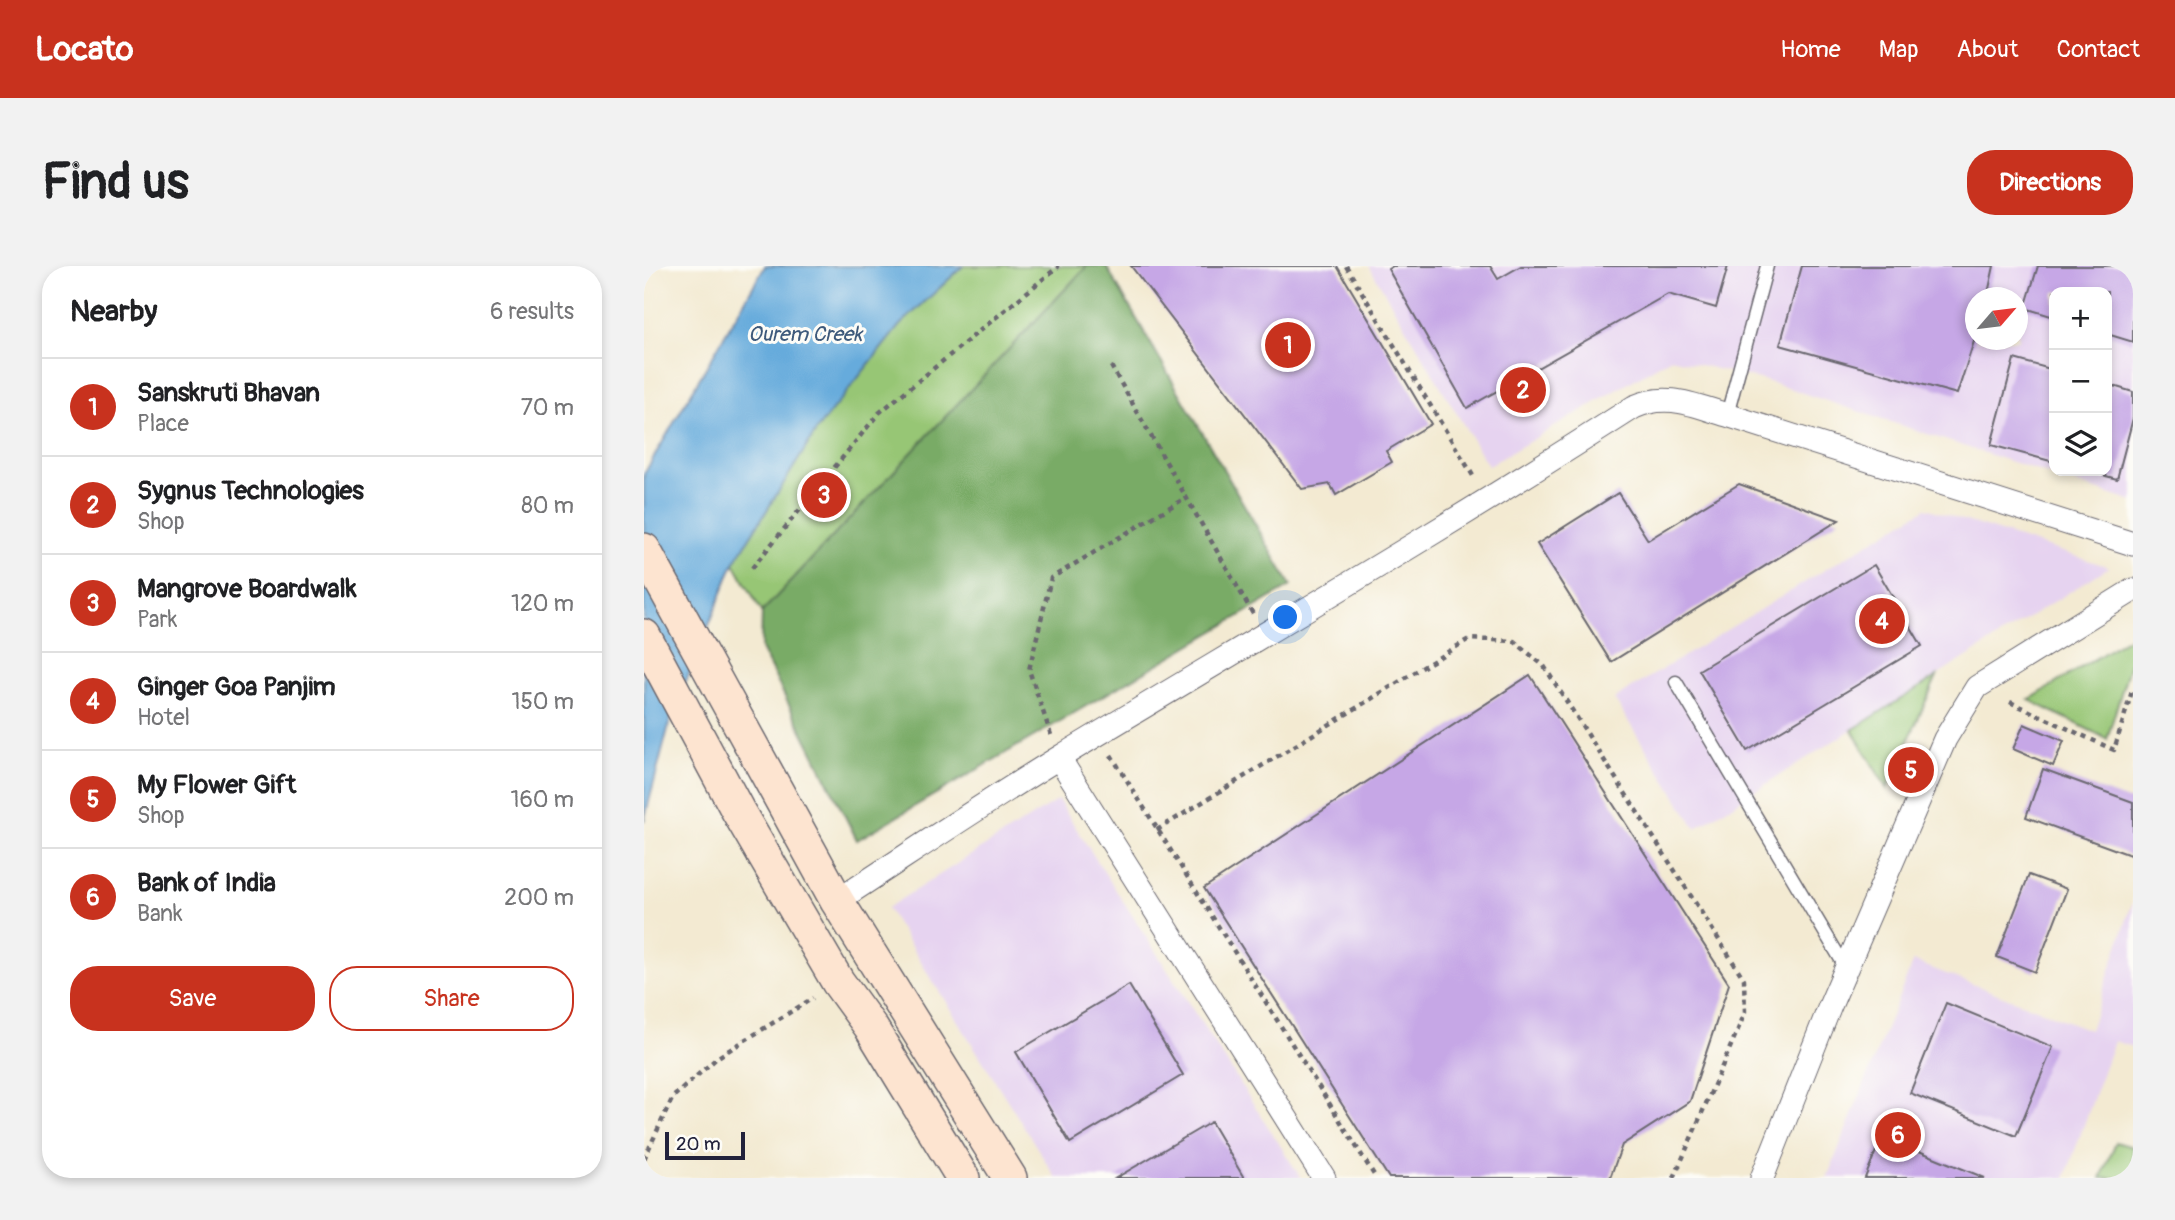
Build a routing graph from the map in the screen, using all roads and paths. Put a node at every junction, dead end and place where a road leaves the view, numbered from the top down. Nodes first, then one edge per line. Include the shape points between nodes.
1 (1059, 266) edge
2 (1346, 266) edge
3 (1767, 266) edge
4 (1111, 366) dead end
5 (1727, 415) junction
6 (1187, 497) junction
7 (1488, 501) junction
8 (2133, 544) edge
9 (644, 550) edge
10 (752, 568) dead end
11 (2133, 590) edge
12 (644, 636) edge
13 (1266, 636) junction
14 (1676, 682) dead end
15 (2133, 688) edge
16 (2010, 702) dead end
17 (1099, 735) junction
18 (1059, 758) junction
19 (1157, 830) junction
20 (837, 901) junction
21 (1846, 968) junction
22 (838, 982) junction
23 (903, 1007) junction
24 (870, 1027) junction
25 (644, 1159) edge
26 (963, 1178) edge
27 (1010, 1178) edge
28 (1324, 1178) edge
29 (1376, 1178) edge
30 (1674, 1178) edge
31 (1762, 1178) edge

1 - 10 path via 880,413
2 - 7 path
3 - 5 lane
4 - 6 path
5 - 7 street via 1670,398 1651,399
5 - 8 street
6 - 13 path
6 - 18 path via 1051,578 1029,670
7 - 13 street
9 - 20 main road
11 - 21 street via 1977,687 1945,739
12 - 22 main road via 738,811
13 - 17 street
14 - 21 lane
15 - 16 path via 2114,750
17 - 18 street
17 - 19 path
18 - 20 street
18 - 28 street
19 - 29 path
19 - 30 path via 1469,639 1514,641 1544,666 1744,979 1745,1013
20 - 23 main road
21 - 31 street
22 - 24 main road
22 - 25 path via 718,1057 673,1097
23 - 24 main road
23 - 27 main road
24 - 26 main road

